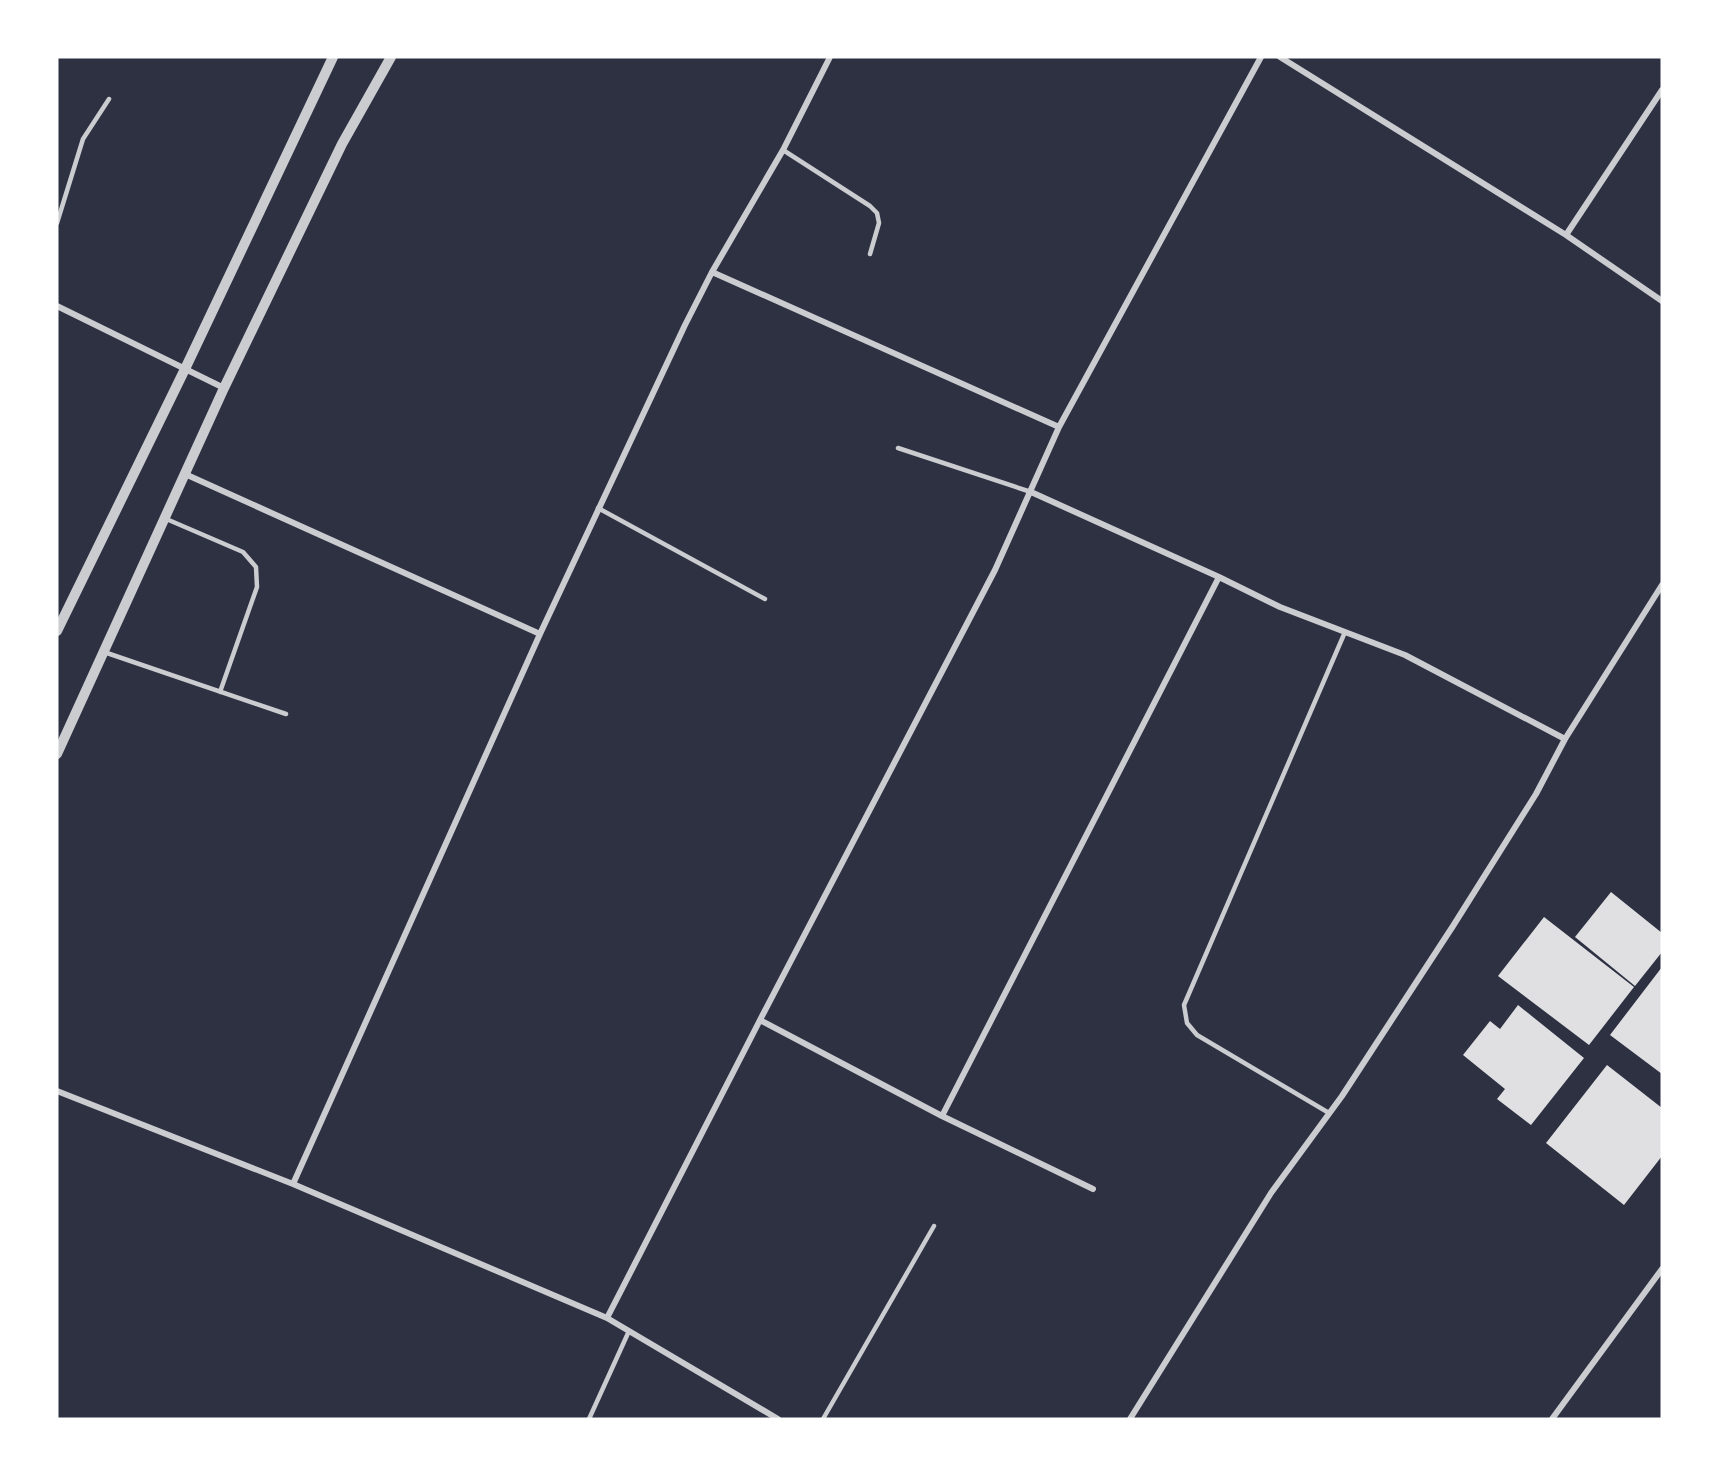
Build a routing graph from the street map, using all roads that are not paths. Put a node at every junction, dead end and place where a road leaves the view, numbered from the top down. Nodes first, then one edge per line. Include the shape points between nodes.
1 (333, 57) edge
2 (391, 57) edge
3 (830, 57) edge
4 (1261, 57) edge
5 (1280, 57) edge
6 (1662, 90) edge
7 (109, 99) dead end
8 (783, 150) junction
9 (57, 223) edge
10 (1566, 235) junction
11 (870, 254) dead end
12 (712, 272) junction
13 (1662, 301) edge
14 (57, 306) edge
15 (185, 369) junction
16 (224, 388) junction
17 (1059, 427) junction
18 (898, 448) dead end
19 (185, 474) junction
20 (1031, 492) junction
21 (598, 508) junction
22 (164, 518) junction
23 (1219, 577) junction
24 (1662, 585) edge
25 (765, 599) dead end
26 (57, 631) edge
27 (1345, 632) junction
28 (540, 634) junction
29 (103, 651) junction
30 (220, 692) junction
31 (286, 714) dead end
32 (1565, 739) junction
33 (57, 754) edge
34 (760, 1020) junction
35 (57, 1091) edge
36 (1329, 1113) junction
37 (942, 1116) junction
38 (293, 1184) junction
39 (1094, 1189) dead end
40 (934, 1226) dead end
41 (1662, 1269) edge
42 (607, 1318) junction
43 (629, 1331) junction
44 (589, 1419) edge
45 (778, 1419) edge
46 (824, 1419) edge
47 (1130, 1419) edge
48 (1552, 1419) edge

1 - 15 street
2 - 16 street via 342,144
3 - 8 street
4 - 17 street
5 - 10 street
6 - 10 street
7 - 9 lane via 83,139
8 - 11 lane via 878,213
8 - 12 street
10 - 13 street
12 - 17 street
12 - 21 street
14 - 15 street
15 - 16 street
15 - 26 street
16 - 19 street
17 - 20 street
18 - 20 lane
19 - 22 street
19 - 28 street
20 - 23 street
20 - 34 street via 995,570
21 - 25 lane
21 - 28 street
22 - 29 street
22 - 30 lane via 243,552 256,567 257,587
23 - 27 street via 1280,607
23 - 37 street
24 - 32 street
27 - 32 street via 1405,655
27 - 36 lane via 1184,1005 1187,1023 1197,1035
28 - 38 street
29 - 30 lane
29 - 33 street
30 - 31 lane
32 - 36 street via 1536,794 1453,926
34 - 37 street
34 - 42 street
35 - 38 street
36 - 47 street via 1271,1193
37 - 39 street
38 - 42 street
40 - 46 lane
41 - 48 street
42 - 43 street
43 - 44 lane
43 - 45 street

